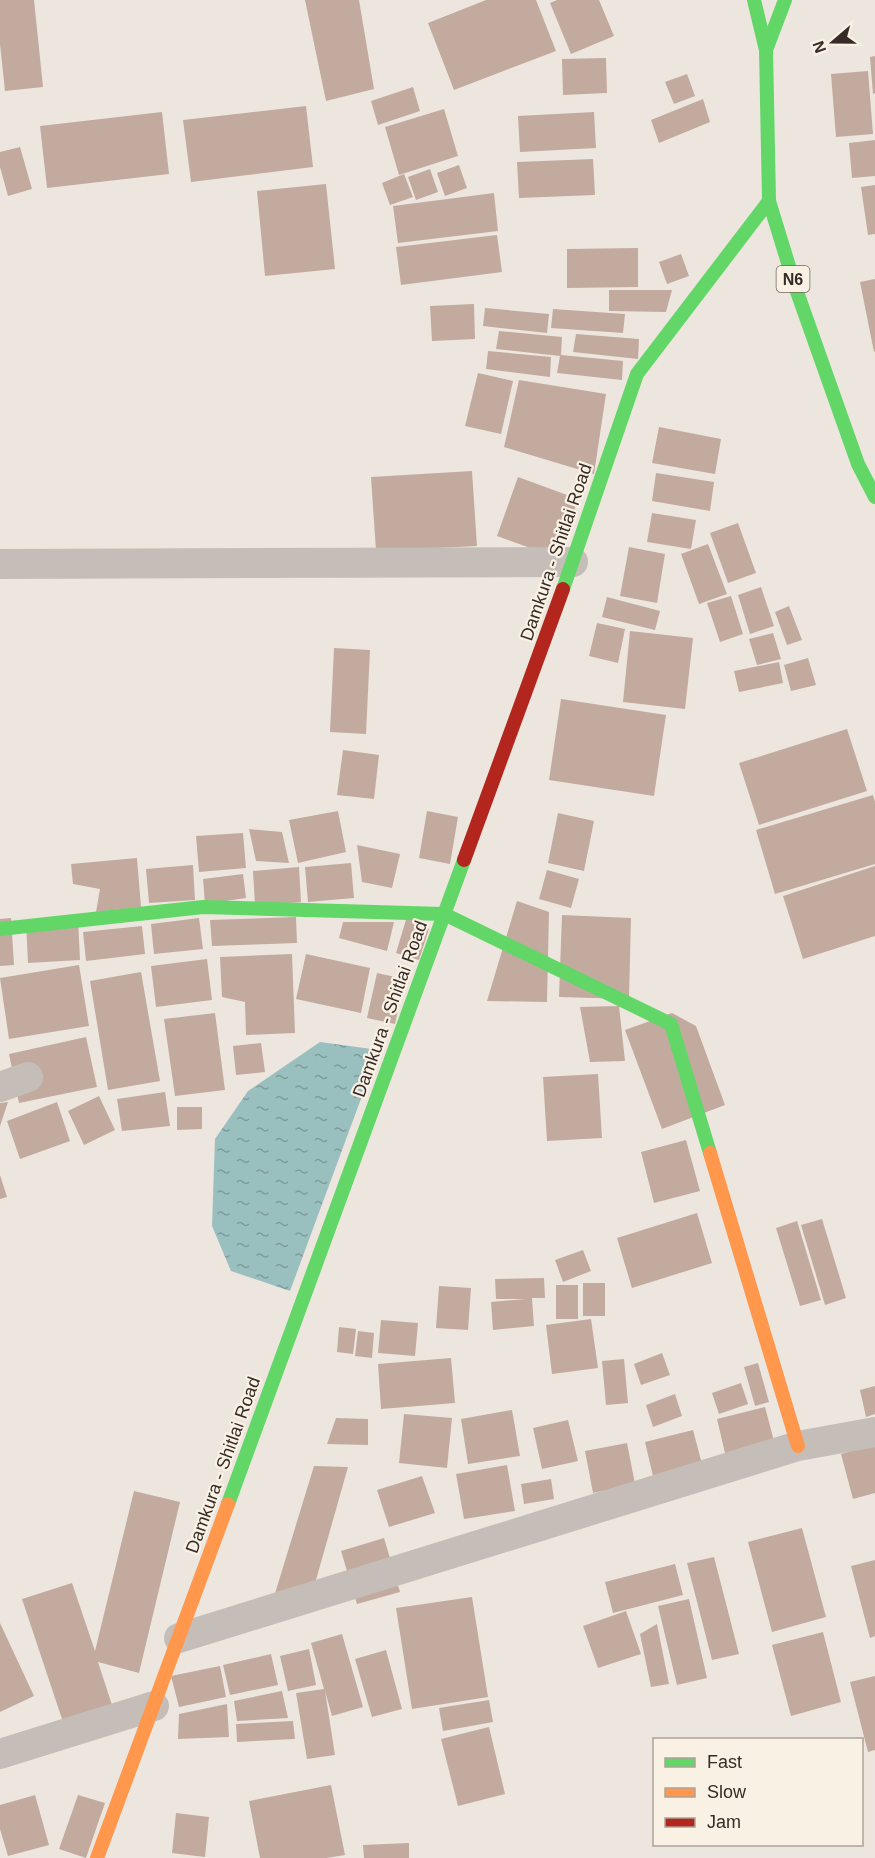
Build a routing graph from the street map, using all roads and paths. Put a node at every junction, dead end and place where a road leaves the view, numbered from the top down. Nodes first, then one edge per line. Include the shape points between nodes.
1 (754, 0) edge
2 (785, 0) edge
3 (766, 50) junction
4 (769, 201) junction
5 (875, 497) edge
6 (573, 562) junction
7 (0, 564) edge
8 (444, 914) junction
9 (0, 929) edge
10 (28, 1077) dead end
11 (0, 1087) edge
12 (875, 1432) edge
13 (798, 1446) junction
14 (179, 1638) junction
15 (154, 1706) junction
16 (0, 1754) edge
17 (97, 1858) edge

1 - 3 main road
2 - 3 main road, N6
3 - 4 main road, N6
4 - 5 main road, N6 via 858,464
4 - 6 main road, Damkura - Shitlai Road via 637,374
6 - 7 street
6 - 8 main road, Damkura - Shitlai Road
8 - 9 main road via 204,907
8 - 13 main road via 671,1024
8 - 14 main road, Damkura - Shitlai Road
10 - 11 street
12 - 13 street
13 - 14 street
14 - 15 main road, Damkura - Shitlai Road
15 - 16 street
15 - 17 main road, Damkura - Shitlai Road

